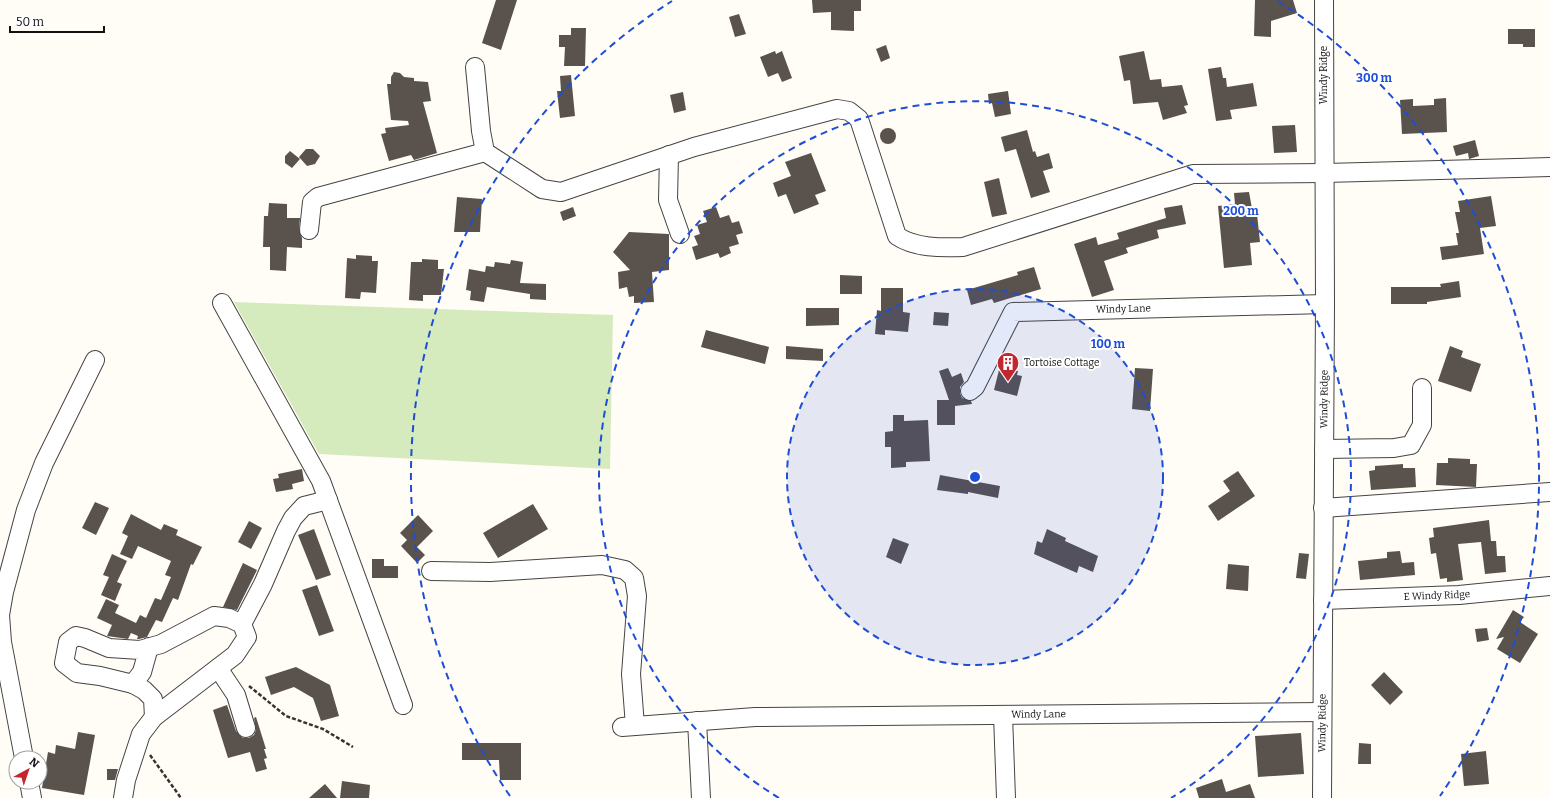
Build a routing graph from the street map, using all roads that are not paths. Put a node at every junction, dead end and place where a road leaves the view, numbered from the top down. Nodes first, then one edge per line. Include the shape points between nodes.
1 (1324, 0) edge
2 (475, 67) dead end
3 (485, 152) junction
4 (669, 155) junction
5 (1550, 167) edge
6 (1325, 173) junction
7 (309, 230) dead end
8 (680, 234) dead end
9 (222, 303) dead end
10 (1325, 304) junction
11 (95, 360) dead end
12 (1422, 388) dead end
13 (970, 391) dead end
14 (1324, 449) junction
15 (1550, 492) edge
16 (328, 500) junction
17 (1324, 508) junction
18 (432, 571) dead end
19 (1550, 586) edge
20 (1323, 600) junction
21 (242, 624) junction
22 (149, 647) junction
23 (109, 648) junction
24 (218, 668) junction
25 (100, 676) junction
26 (133, 684) junction
27 (403, 705) dead end
28 (1322, 712) junction
29 (1003, 715) junction
30 (154, 717) junction
31 (697, 721) junction
32 (246, 728) dead end
33 (22, 750) edge
34 (123, 798) edge
35 (701, 798) edge
36 (1006, 798) edge
37 (1322, 798) edge

1 - 6 street, Windy Ridge
2 - 3 street
3 - 4 street via 542,189 553,192 561,192
3 - 7 street via 318,197 312,202
4 - 6 street via 837,109 849,111 859,119 897,236 906,242 940,248 963,247 1192,174
4 - 8 street via 668,200
5 - 6 street
6 - 10 street, Windy Ridge
9 - 16 street via 321,481
10 - 13 street, Windy Lane via 1013,312 975,387
10 - 14 street, Windy Ridge
11 - 33 street via 42,470 26,510 4,592 0,616 2,642
12 - 14 street via 1422,425 1410,445 1394,448
14 - 17 street, Windy Ridge
15 - 17 street
16 - 21 street via 304,506 293,518
16 - 27 street
17 - 20 street, Windy Ridge
18 - 31 street, Windy Lane via 490,572 602,565 625,570 634,578 637,596 629,726
19 - 20 street, E Windy Ridge via 1459,595
20 - 28 street, Windy Ridge
21 - 22 street via 229,618 214,616 161,644
21 - 24 street via 247,637 235,655
22 - 23 street via 140,650
22 - 26 street via 142,672
23 - 25 street
23 - 25 street via 76,636 68,642 64,663 77,673
24 - 30 street
24 - 32 street via 236,695
25 - 26 street
26 - 30 street via 153,699
28 - 29 street, Windy Lane
28 - 37 street, Windy Ridge
29 - 31 street, Windy Lane via 755,717
29 - 36 street
30 - 34 street via 141,734
31 - 35 street

